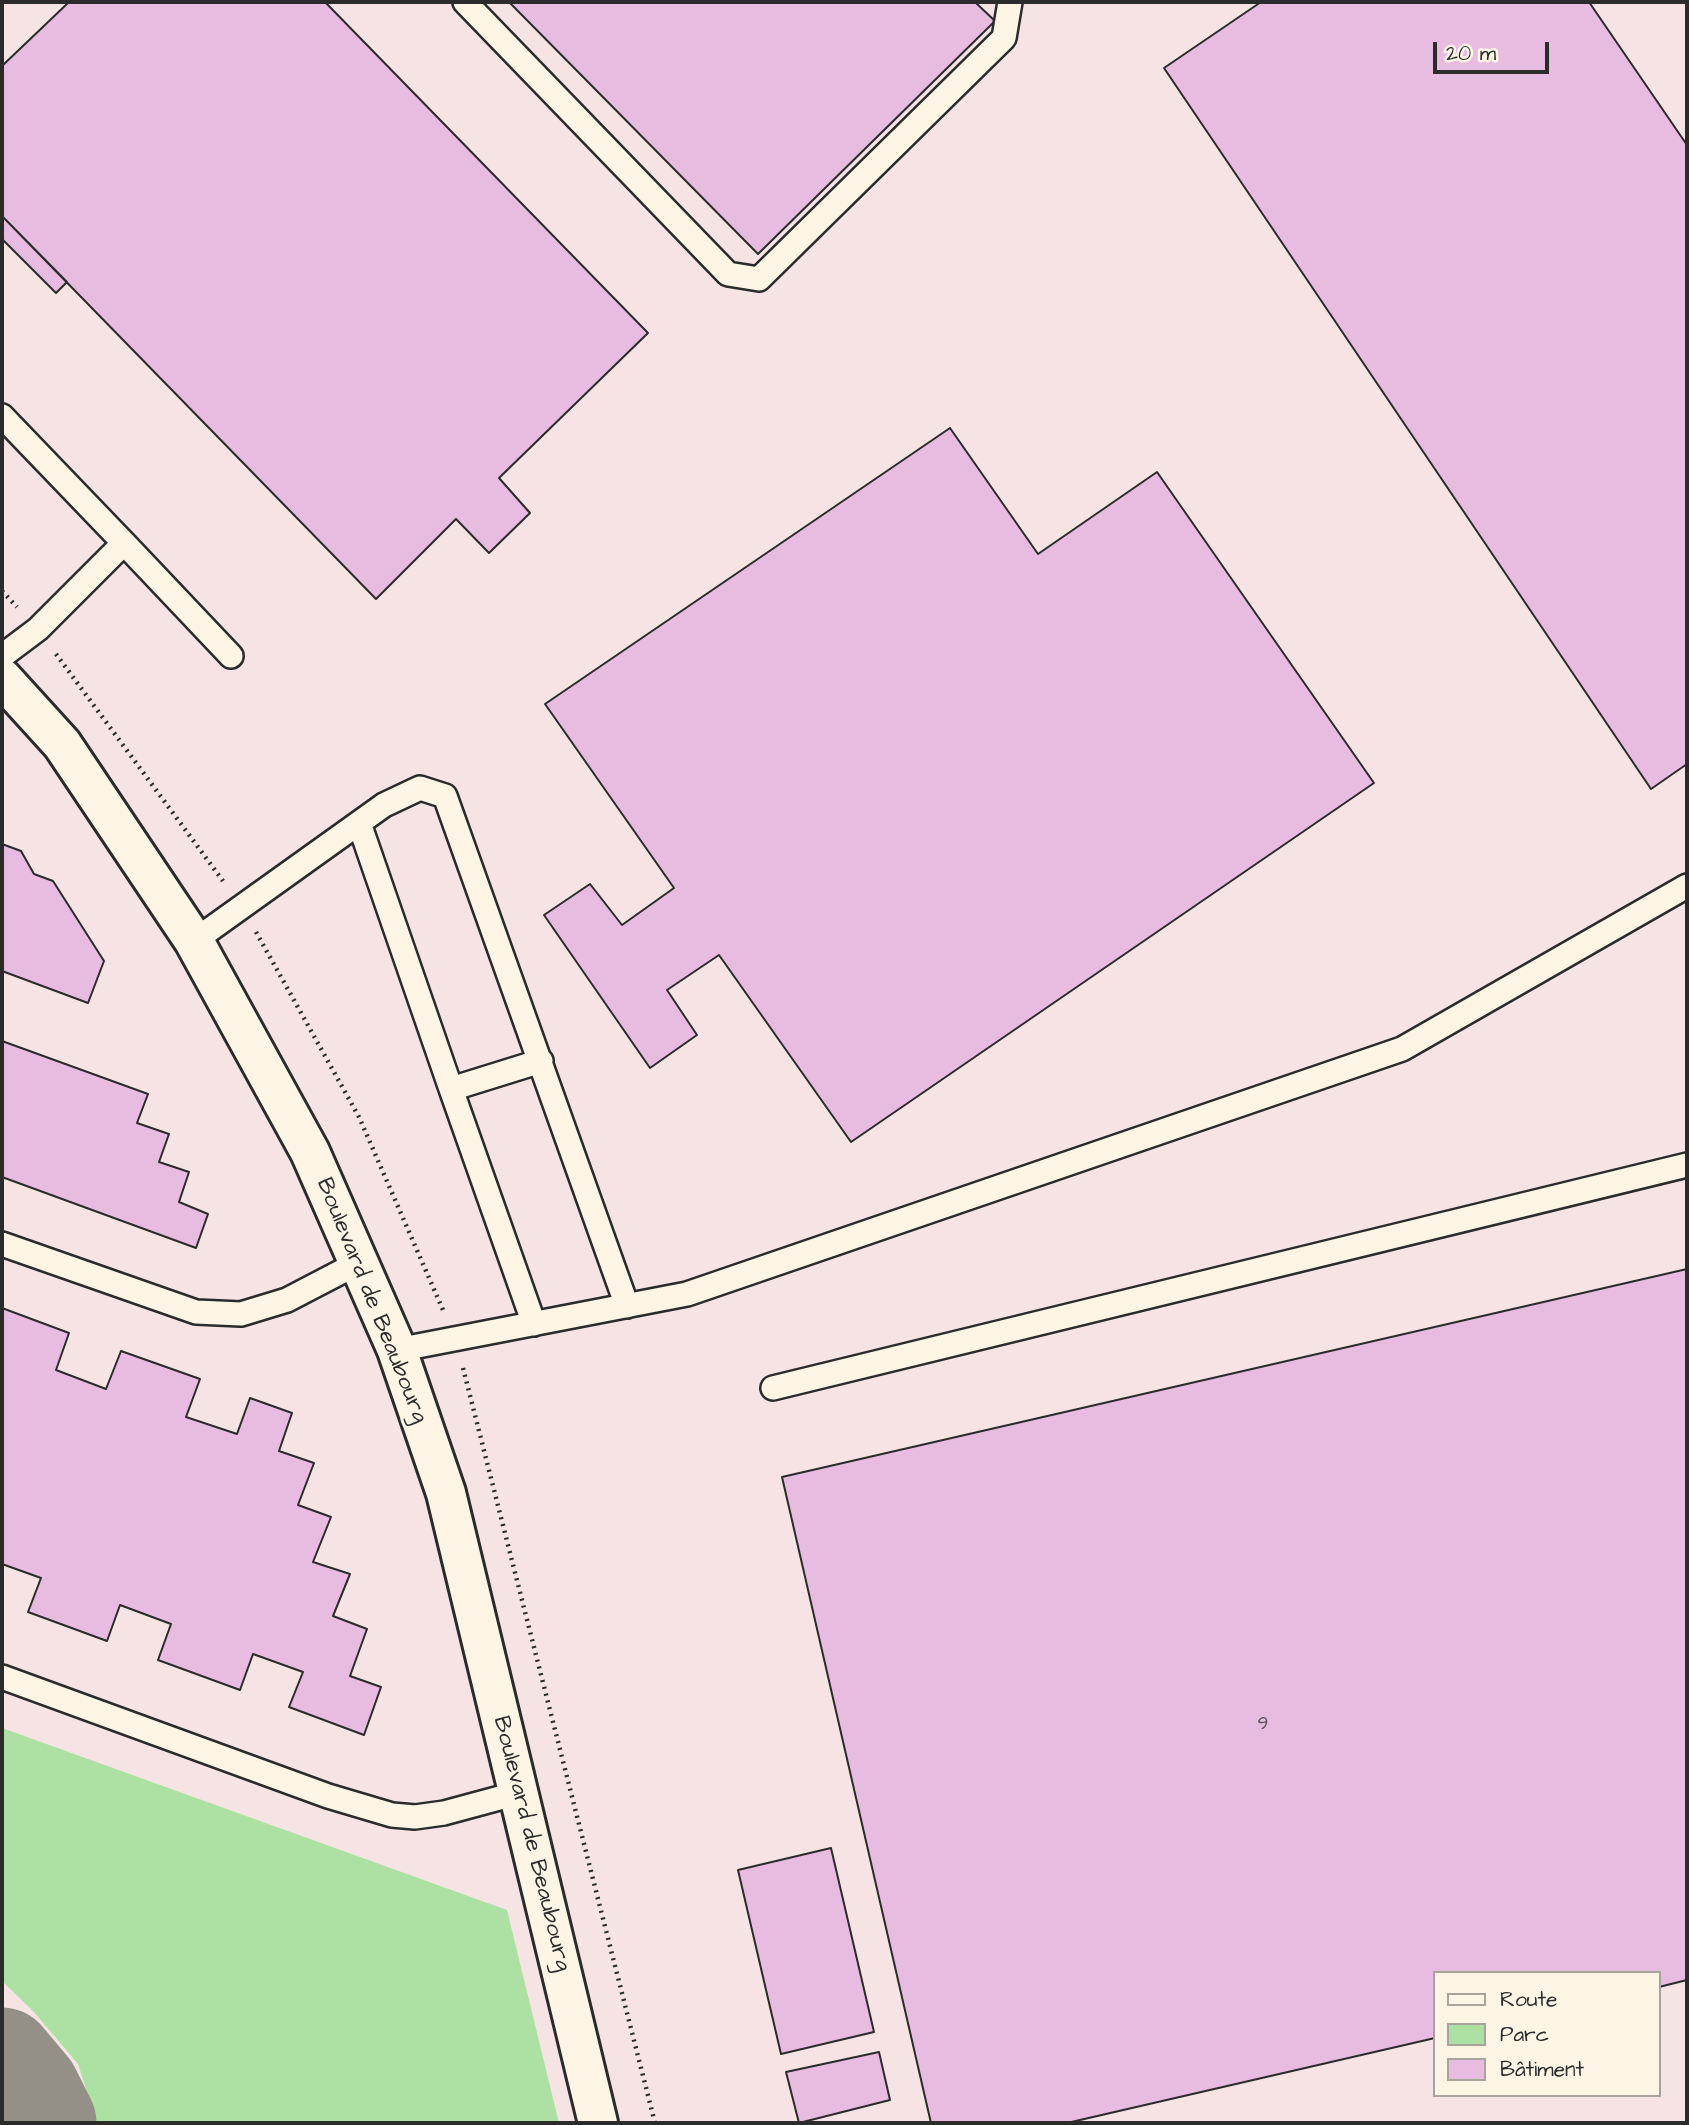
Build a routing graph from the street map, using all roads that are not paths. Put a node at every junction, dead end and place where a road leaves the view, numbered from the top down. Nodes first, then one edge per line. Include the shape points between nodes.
1 (465, 2) edge
2 (1010, 2) edge
3 (2, 416) edge
4 (124, 543) junction
5 (2, 656) edge
6 (231, 656) dead end
7 (2, 678) edge
8 (359, 823) junction
9 (1687, 886) edge
10 (194, 941) junction
11 (541, 1061) junction
12 (451, 1089) junction
13 (1687, 1165) edge
14 (2, 1244) edge
15 (358, 1263) junction
16 (627, 1306) junction
17 (534, 1324) junction
18 (397, 1350) junction
19 (773, 1388) dead end
20 (2, 1677) edge
21 (518, 1793) junction
22 (598, 2123) edge

1 - 2 lane via 728,274 759,279 1004,38
3 - 4 lane
4 - 5 lane via 38,629
4 - 6 lane
7 - 10 main road, Boulevard de Beaubourg via 62,744
8 - 10 lane
8 - 11 lane via 420,788 445,796
8 - 12 lane
9 - 16 lane via 1402,1049 687,1294
10 - 15 main road, Boulevard de Beaubourg via 310,1152
11 - 12 lane
11 - 16 lane
12 - 17 lane
13 - 19 lane
14 - 15 lane via 196,1312 241,1314 287,1300
15 - 18 main road, Boulevard de Beaubourg
16 - 17 lane
17 - 18 lane
18 - 21 main road, Boulevard de Beaubourg via 446,1493
20 - 21 lane via 327,1796 392,1815 444,1813
21 - 22 main road, Boulevard de Beaubourg

